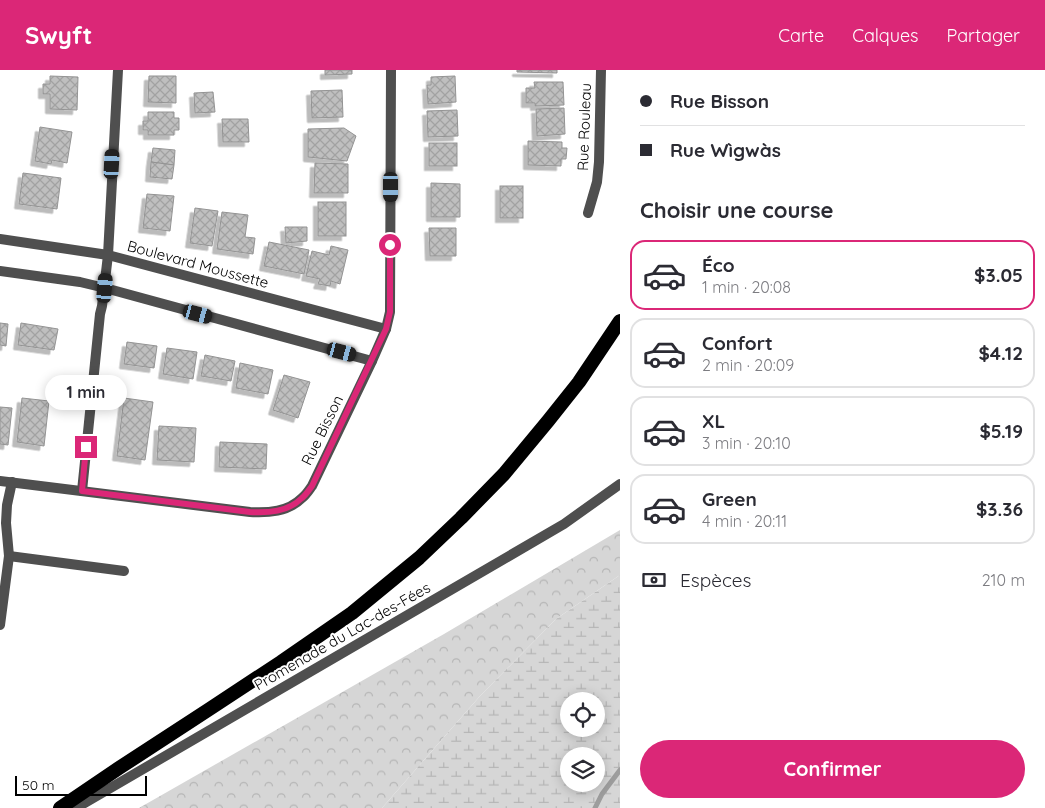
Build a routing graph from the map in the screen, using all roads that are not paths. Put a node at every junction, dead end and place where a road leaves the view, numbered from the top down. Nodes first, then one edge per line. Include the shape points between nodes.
1 (118, 70) edge
2 (391, 70) edge
3 (601, 70) edge
4 (588, 213) dead end
5 (0, 240) edge
6 (108, 256) junction
7 (0, 271) edge
8 (105, 288) junction
9 (620, 321) edge
10 (386, 329) junction
11 (372, 361) junction
12 (0, 481) edge
13 (12, 482) junction
14 (620, 484) edge
15 (82, 491) junction
16 (9, 556) junction
17 (124, 571) dead end
18 (0, 625) edge
19 (60, 808) edge
20 (76, 808) edge

1 - 6 street
2 - 10 street, Rue Bisson via 390,312
3 - 4 street, Rue Rouleau via 599,162
5 - 6 street, Boulevard Moussette
6 - 8 street
6 - 10 street, Boulevard Moussette
7 - 8 street
8 - 11 street
8 - 15 street
9 - 19 highway via 579,382 510,466 419,558 352,613
10 - 11 street, Rue Bisson
11 - 15 street, Rue Bisson via 312,486 292,506 264,513
12 - 13 street, Rue Bisson
13 - 15 street, Rue Bisson
13 - 16 street via 6,523
14 - 20 street, Promenade du Lac-des-Fées via 564,524
16 - 17 street
16 - 18 street

